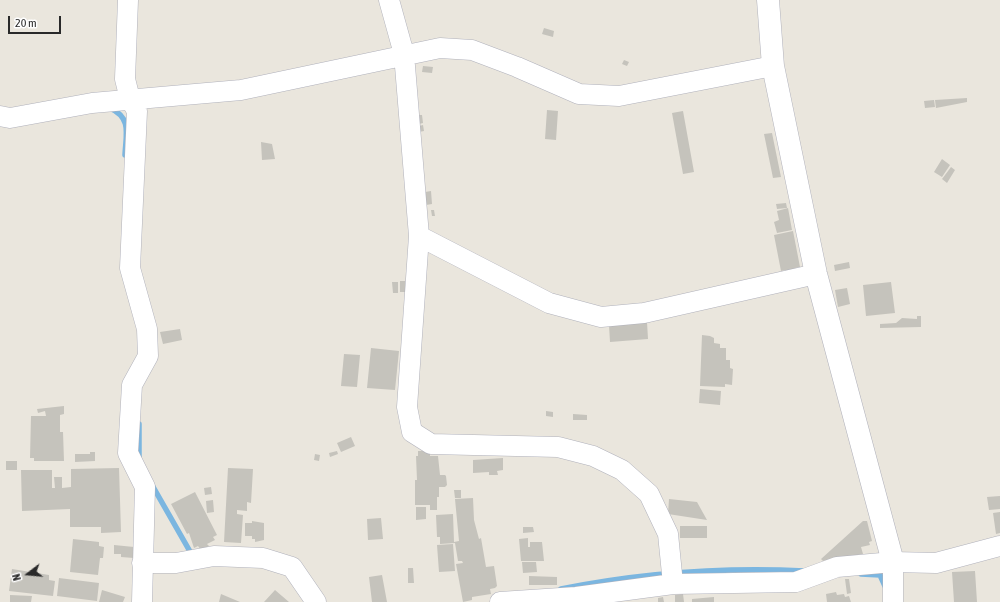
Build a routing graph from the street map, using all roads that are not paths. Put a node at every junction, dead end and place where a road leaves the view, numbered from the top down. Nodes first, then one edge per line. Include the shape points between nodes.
1 (128, 0) edge
2 (388, 0) edge
3 (768, 0) edge
4 (404, 54) junction
5 (773, 66) junction
6 (130, 98) junction
7 (0, 116) edge
8 (419, 236) junction
9 (816, 274) junction
10 (1000, 546) edge
11 (893, 562) junction
12 (142, 563) junction
13 (673, 584) junction
14 (574, 599) edge
15 (142, 602) edge
16 (316, 602) edge
17 (500, 602) edge
18 (893, 602) edge

1 - 6 street via 125,79
2 - 4 street
3 - 5 street
4 - 5 street via 440,48 472,50 579,94 619,96
4 - 6 street via 240,90
4 - 8 street
5 - 9 street
6 - 7 street via 10,118
6 - 12 street via 137,111 130,268 147,329 148,356 132,385 128,453 145,487
8 - 9 street via 549,303 601,317 644,313
8 - 13 street via 407,407 412,432 431,444 558,447 593,456 622,470 650,494 668,534
9 - 11 street
10 - 11 street via 936,563
11 - 13 street via 837,567 796,582
11 - 18 street
12 - 15 street
12 - 16 street via 176,563 214,556 263,558 292,567
13 - 14 street
14 - 17 street

